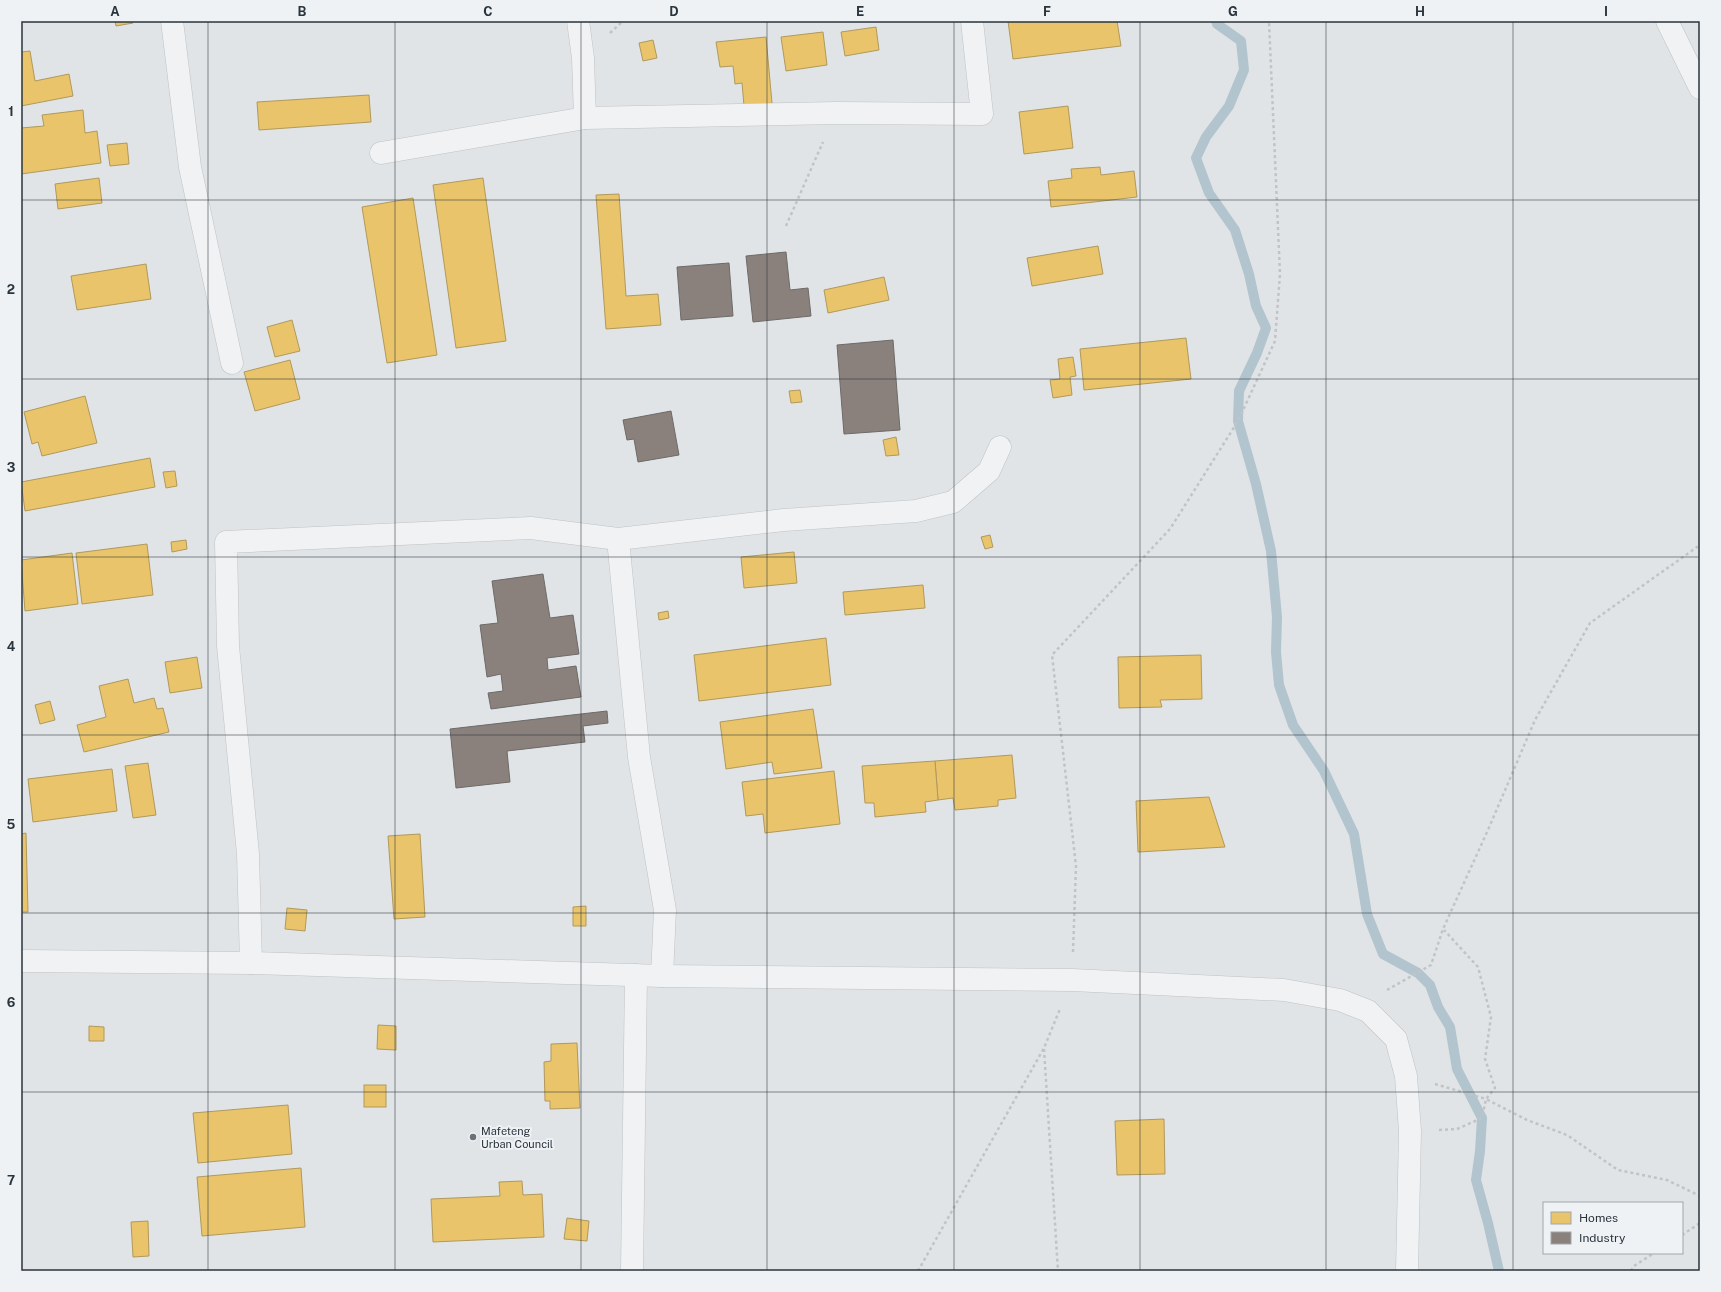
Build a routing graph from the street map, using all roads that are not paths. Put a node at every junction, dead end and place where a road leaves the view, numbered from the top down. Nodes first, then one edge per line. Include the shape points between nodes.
1 (172, 21) edge
2 (578, 21) edge
3 (972, 21) edge
4 (1667, 21) edge
5 (1700, 88) edge
6 (585, 118) junction
7 (381, 153) dead end
8 (232, 363) dead end
9 (1000, 447) dead end
10 (618, 540) junction
11 (21, 961) edge
12 (251, 963) junction
13 (636, 975) junction
14 (662, 976) junction
15 (632, 1271) edge
16 (1407, 1271) edge

1 - 8 street via 190,167
2 - 6 street via 583,58
3 - 6 street via 982,114 836,113
4 - 5 street
6 - 7 street
9 - 10 street via 989,471 953,502 916,511 784,520
10 - 12 street via 531,528 226,542 228,646 248,854
10 - 14 street via 639,757 665,910
11 - 12 street
12 - 13 street
13 - 14 street
13 - 15 street
14 - 16 street via 1072,980 1284,990 1340,1000 1368,1011 1396,1039 1406,1076 1410,1131

